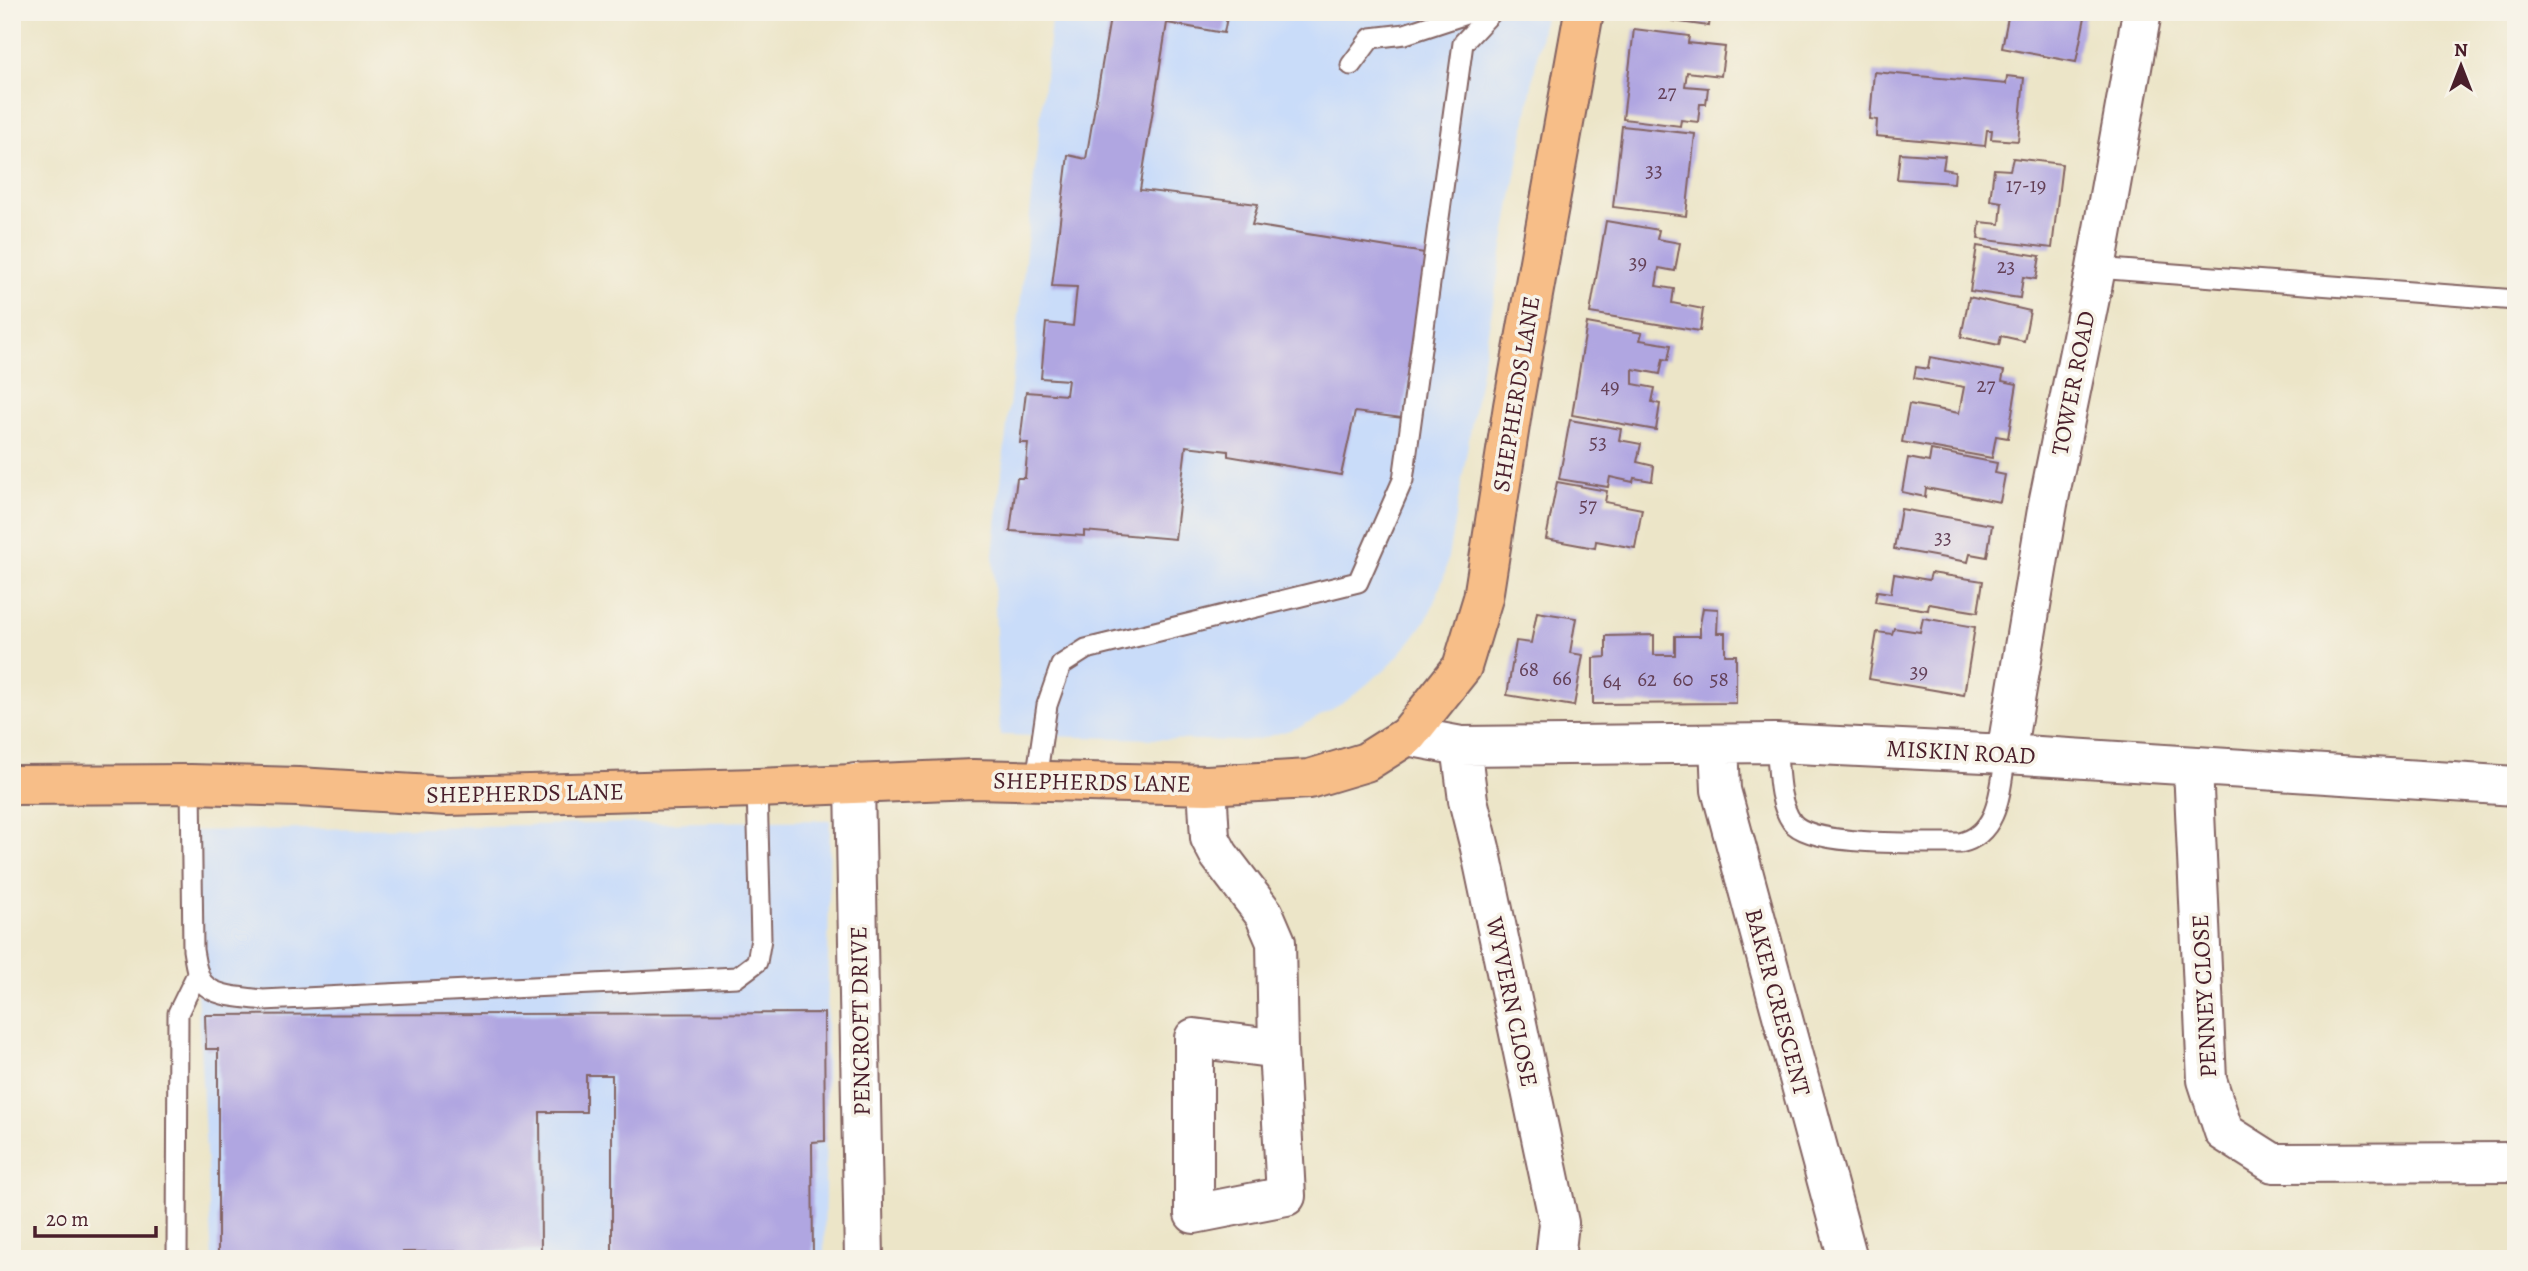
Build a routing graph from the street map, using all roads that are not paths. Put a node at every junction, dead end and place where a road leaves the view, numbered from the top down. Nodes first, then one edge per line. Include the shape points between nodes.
1 (1472, 12) edge
2 (1492, 12) edge
3 (1582, 12) edge
4 (2142, 12) edge
5 (1351, 65) dead end
6 (2096, 268) junction
7 (2516, 300) edge
8 (1407, 736) junction
9 (1776, 743) junction
10 (1719, 744) junction
11 (1461, 746) junction
12 (2006, 754) junction
13 (2193, 767) junction
14 (1036, 780) junction
15 (855, 783) junction
16 (191, 784) junction
17 (12, 785) edge
18 (1207, 785) junction
19 (2516, 786) edge
20 (757, 788) junction
21 (198, 972) junction
22 (1278, 1049) junction
23 (2516, 1162) edge
24 (177, 1259) edge
25 (864, 1259) edge
26 (1555, 1259) edge
27 (1848, 1259) edge

1 - 5 lane via 1405,34 1371,38
2 - 14 lane via 1463,43 1403,480 1358,582 1086,649 1061,665 1047,705
3 - 8 main road, SHEPHERDS LANE via 1483,598 1462,667
4 - 6 street, TOWER ROAD
6 - 7 lane
6 - 12 street, TOWER ROAD via 2048,504
8 - 11 street, MISKIN ROAD
8 - 18 main road, SHEPHERDS LANE via 1366,762 1310,779
9 - 10 street, MISKIN ROAD
9 - 12 street, MISKIN ROAD
9 - 12 lane via 1783,802 1792,821 1801,831 1857,841 1973,840 1990,824
10 - 11 street, MISKIN ROAD
10 - 27 street, BAKER CRESCENT via 1721,790
11 - 26 street, WYVERN CLOSE via 1468,800 1559,1223
12 - 13 street, MISKIN ROAD
13 - 19 street, MISKIN ROAD
13 - 23 street, PENNEY CLOSE via 2207,1080 2224,1132 2273,1163
14 - 15 main road, SHEPHERDS LANE
14 - 18 main road, SHEPHERDS LANE
15 - 20 main road, SHEPHERDS LANE
15 - 25 street, PENCROFT DRIVE
16 - 17 main road, SHEPHERDS LANE
16 - 20 main road, SHEPHERDS LANE via 448,796
16 - 21 lane via 193,950
18 - 22 street via 1210,838 1264,914 1276,942
20 - 21 lane via 761,939 757,962 737,977 263,1000 221,994 204,985
21 - 24 lane via 178,1013
22 - 22 street via 1194,1038 1195,1214 1286,1196

